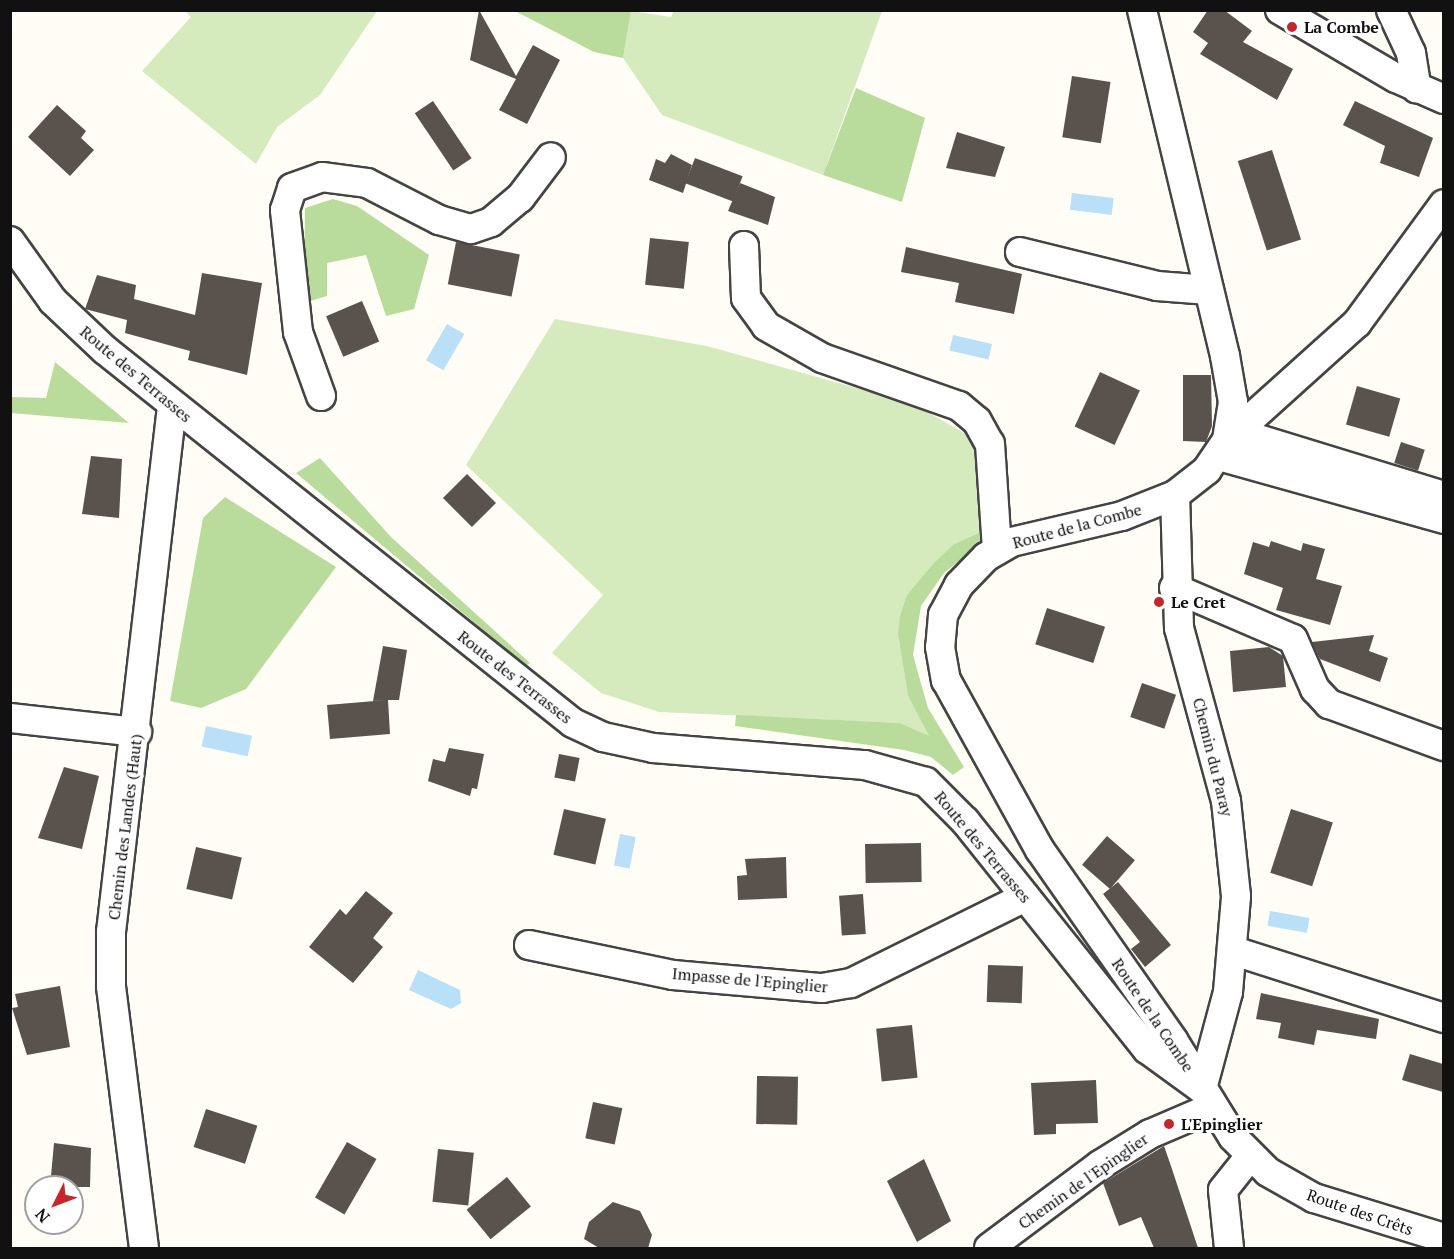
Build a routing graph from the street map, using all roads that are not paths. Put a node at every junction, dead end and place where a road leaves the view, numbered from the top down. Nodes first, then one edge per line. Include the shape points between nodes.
1 (1142, 10) edge
2 (1280, 10) edge
3 (1391, 10) edge
4 (1417, 89) junction
5 (1443, 99) edge
6 (551, 157) dead end
7 (1441, 208) edge
8 (10, 241) edge
9 (744, 246) dead end
10 (1020, 252) dead end
11 (1209, 290) junction
12 (321, 396) dead end
13 (172, 405) junction
14 (1227, 442) junction
15 (1175, 495) junction
16 (1443, 496) edge
17 (1443, 519) edge
18 (997, 550) junction
19 (1174, 588) junction
20 (10, 718) edge
21 (137, 732) junction
22 (1443, 746) edge
23 (1025, 897) junction
24 (529, 945) dead end
25 (1234, 951) junction
26 (1443, 1018) edge
27 (1208, 1098) junction
28 (1250, 1156) junction
29 (1443, 1238) edge
30 (144, 1248) edge
31 (990, 1248) edge
32 (1229, 1248) edge

1 - 11 street
2 - 4 street
3 - 4 street via 1411,52
4 - 5 street
6 - 12 street via 520,198 491,222 471,229 439,220 368,183 322,177 291,188 285,210 298,332
7 - 14 street, Route de la Combe via 1357,323
8 - 13 street, Route des Terrasses via 53,301
9 - 18 street via 746,298 766,326 822,358 959,406 977,422 990,444
10 - 11 street via 1156,286
11 - 14 street via 1233,402
13 - 21 street, Chemin des Landes (Haut)
13 - 23 street, Route des Terrasses via 573,723 603,737 664,750 832,761 916,776 946,799
14 - 15 street, Route de la Combe
14 - 16 street
14 - 17 street
15 - 18 street, Route de la Combe via 1122,516
15 - 19 street, Chemin du Paray
18 - 27 street, Route de la Combe via 959,585 943,615 940,647 946,680 1040,850
19 - 22 street via 1293,639 1315,689 1329,704
19 - 25 street, Chemin du Paray via 1179,628 1226,801 1236,896
20 - 21 street
21 - 30 street, Chemin des Landes (Haut) via 111,932 111,987
23 - 24 street, Impasse de l'Epinglier via 851,983 822,988 673,975
23 - 27 street, Route des Terrasses via 1147,1049
25 - 26 street
25 - 27 street, Chemin du Paray
27 - 28 street, Route de la Combe
27 - 31 street, Chemin de l'Epinglier via 1110,1159
28 - 29 street, Route des Crêts via 1314,1198
28 - 32 street via 1223,1190

